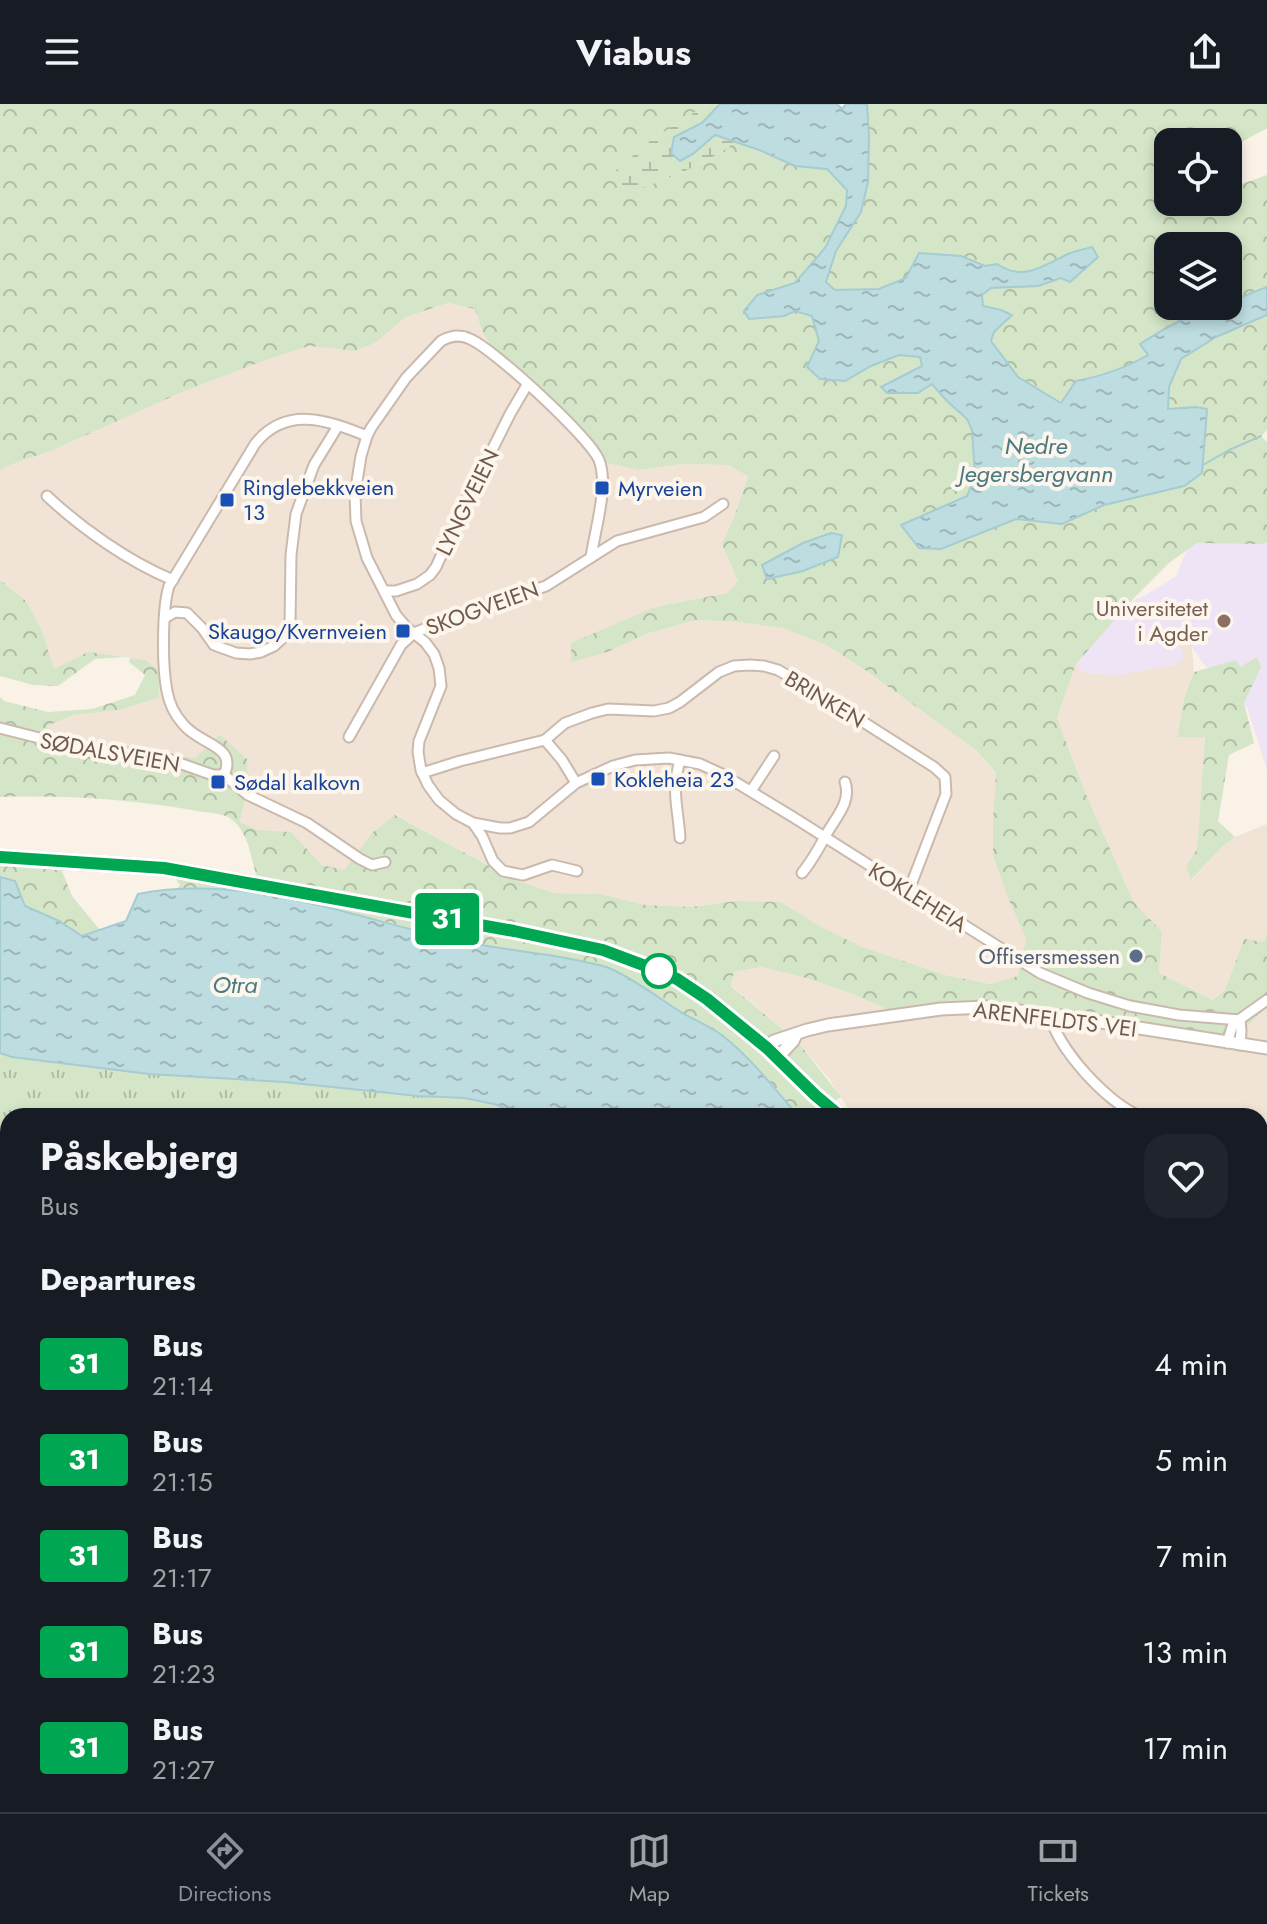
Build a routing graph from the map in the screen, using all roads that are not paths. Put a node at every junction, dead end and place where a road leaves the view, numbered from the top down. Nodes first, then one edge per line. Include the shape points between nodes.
1 (527, 385) junction
2 (338, 426) junction
3 (367, 436) junction
4 (47, 496) dead end
5 (723, 504) dead end
6 (591, 557) junction
7 (173, 580) junction
8 (385, 591) junction
9 (165, 618) junction
10 (414, 633) junction
11 (0, 728) edge
12 (349, 737) dead end
13 (545, 740) junction
14 (774, 756) dead end
15 (680, 760) junction
16 (422, 773) junction
17 (224, 775) junction
18 (845, 782) dead end
19 (576, 783) junction
20 (751, 791) junction
21 (473, 823) junction
22 (825, 837) junction
23 (680, 838) dead end
24 (0, 857) edge
25 (385, 862) dead end
26 (577, 871) dead end
27 (802, 873) dead end
28 (909, 890) junction
29 (1267, 1000) edge
30 (1050, 1015) junction
31 (1240, 1020) junction
32 (1227, 1043) junction
33 (1240, 1045) junction
34 (1267, 1048) edge
35 (772, 1053) junction
36 (831, 1108) edge
37 (1123, 1108) edge

1 - 3 street via 476,342 446,338 406,378
1 - 6 street via 599,460 601,494
1 - 8 street, LYNGVEIEN via 436,567 417,584
2 - 3 street
2 - 7 street via 306,418 280,423 264,434
2 - 9 street via 310,472 296,514 290,624 284,637 261,652 241,654 214,645 187,613
3 - 8 street via 355,494 356,521
4 - 7 street via 108,545
5 - 6 street, SKOGVEIEN via 704,517 617,541
6 - 10 street, SKOGVEIEN via 536,591
7 - 9 street
8 - 10 street via 396,615
9 - 17 street via 170,701 187,729 225,754
10 - 12 street via 401,645
10 - 16 street via 429,647 441,676 419,741
11 - 17 street, SØDALSVEIEN via 71,746 165,758
13 - 16 street, BRINKEN
13 - 19 street
13 - 28 street, BRINKEN via 565,723 592,713 669,708 734,666 778,670 945,777 946,794
14 - 20 street
15 - 19 street, KOKLEHEIA via 635,760
15 - 20 street, KOKLEHEIA via 708,767
15 - 23 street via 674,794
16 - 21 street, KOKLEHEIA via 439,800
17 - 25 street, SØDALSVEIEN via 248,795 307,823 360,859 372,865
18 - 22 street via 844,805
19 - 21 street, KOKLEHEIA via 529,822 510,828
20 - 22 street, KOKLEHEIA
21 - 26 street, KOKLEHEIA via 503,871 523,875 552,865
22 - 27 street
22 - 28 street, KOKLEHEIA
24 - 35 main road via 164,868 590,947 677,979
28 - 31 street, KOKLEHEIA via 1020,962 1064,984 1145,1009
29 - 31 street
30 - 32 street, ARENFELDTS VEI
30 - 35 street, ARENFELDTS VEI via 986,1007 941,1009 807,1030
30 - 37 street via 1062,1043
31 - 32 street via 1233,1024
31 - 33 street
32 - 33 street, ARENFELDTS VEI
33 - 34 street, ARENFELDTS VEI
35 - 36 main road

